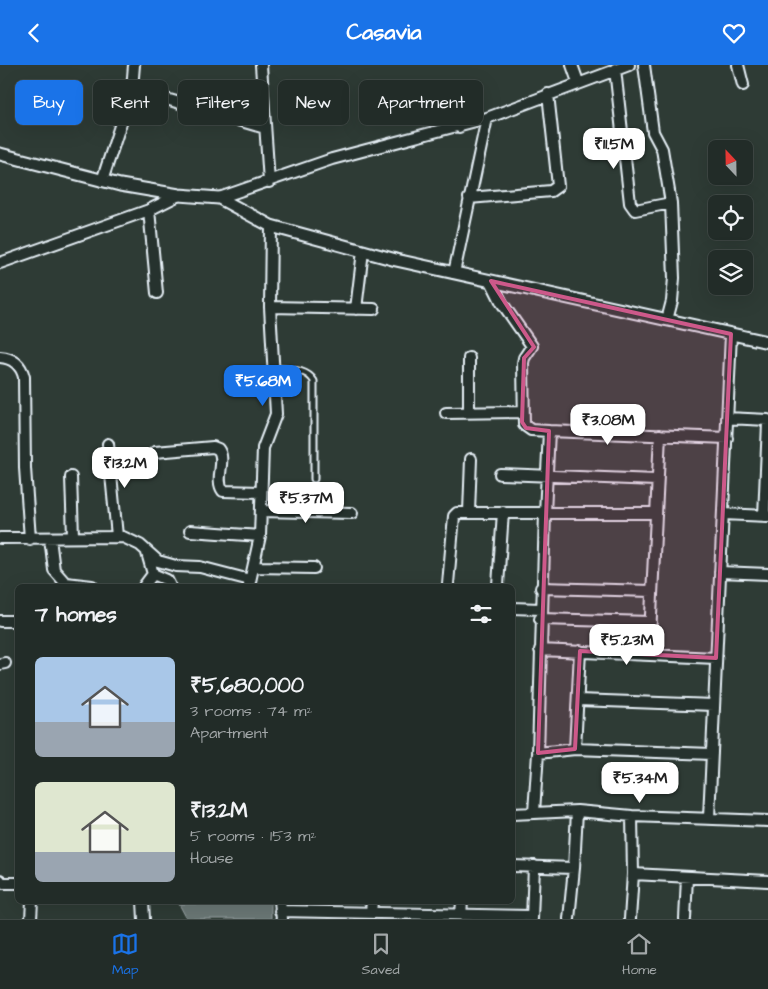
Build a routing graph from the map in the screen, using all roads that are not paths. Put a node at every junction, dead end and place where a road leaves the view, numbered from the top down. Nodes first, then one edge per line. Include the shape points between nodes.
1 (134, 65) edge
2 (261, 65) edge
3 (572, 65) edge
4 (629, 65) edge
5 (644, 65) edge
6 (738, 65) edge
7 (615, 69) junction
8 (133, 80) edge
9 (578, 83) junction
10 (743, 85) dead end
11 (548, 94) junction
12 (168, 99) edge
13 (487, 118) junction
14 (120, 125) edge
15 (459, 127) joint
16 (266, 128) junction
17 (0, 154) edge
18 (102, 181) junction
19 (269, 182) junction
20 (179, 195) junction
21 (219, 198) junction
22 (469, 198) junction
23 (671, 203) junction
24 (149, 210) junction
25 (272, 226) junction
26 (363, 251) junction
27 (0, 263) edge
28 (454, 273) junction
29 (491, 281) junction
30 (157, 293) dead end
31 (270, 307) junction
32 (356, 309) junction
33 (374, 309) dead end
34 (667, 320) junction
35 (731, 334) junction
36 (768, 342) edge
37 (0, 357) edge
38 (469, 358) dead end
39 (274, 368) junction
40 (522, 412) junction
41 (446, 413) dead end
42 (469, 413) junction
43 (727, 418) junction
44 (768, 422) edge
45 (549, 431) junction
46 (660, 435) junction
47 (727, 438) junction
48 (108, 445) dead end
49 (156, 452) dead end
50 (471, 459) dead end
51 (500, 474) dead end
52 (547, 476) junction
53 (71, 477) dead end
54 (314, 479) dead end
55 (656, 480) junction
56 (261, 492) junction
57 (261, 511) junction
58 (468, 512) junction
59 (352, 513) dead end
60 (503, 513) junction
61 (545, 513) junction
62 (655, 513) junction
63 (723, 514) junction
64 (766, 516) edge
65 (190, 531) dead end
66 (73, 536) junction
67 (117, 536) junction
68 (260, 536) junction
69 (0, 538) edge
70 (50, 538) junction
71 (30, 539) junction
72 (146, 552) junction
73 (254, 567) junction
74 (314, 568) dead end
75 (720, 572) junction
76 (153, 574) junction
77 (768, 574) edge
78 (250, 583) edge
79 (67, 584) edge
80 (146, 584) edge
81 (169, 584) edge
82 (448, 584) dead end
83 (498, 584) edge
84 (541, 588) junction
85 (652, 591) junction
86 (515, 609) edge
87 (541, 614) junction
88 (0, 621) edge
89 (15, 621) edge
90 (651, 622) junction
91 (540, 650) junction
92 (580, 651) junction
93 (649, 655) junction
94 (716, 658) junction
95 (578, 700) junction
96 (714, 705) junction
97 (575, 749) junction
98 (538, 753) junction
99 (712, 754) junction
100 (577, 811) junction
101 (534, 812) junction
102 (515, 814) edge
103 (632, 816) junction
104 (709, 819) junction
105 (768, 821) edge
106 (515, 866) edge
107 (534, 866) junction
108 (574, 868) junction
109 (633, 874) junction
110 (687, 877) junction
111 (0, 881) edge
112 (768, 881) edge
113 (15, 883) edge
114 (32, 904) edge
115 (143, 904) edge
116 (372, 904) edge
117 (462, 904) edge
118 (281, 910) edge
119 (371, 913) junction
120 (462, 915) junction
121 (390, 916) edge
122 (433, 917) edge
123 (532, 918) edge
124 (31, 919) edge
125 (144, 919) edge
126 (569, 919) edge
127 (630, 919) edge
128 (685, 919) edge

1 - 8 street
2 - 16 street
3 - 9 street
4 - 7 street
5 - 23 street via 653,132 662,149
6 - 10 street
7 - 9 street
7 - 23 street via 630,203 635,209
9 - 11 street
11 - 13 street
11 - 22 street via 558,186 551,191
12 - 16 street
13 - 15 street
13 - 22 street
14 - 18 street
15 - 19 street via 332,159
16 - 19 street
17 - 18 street
18 - 20 street
19 - 21 street
20 - 21 street
20 - 24 street
21 - 25 street
22 - 28 street
23 - 34 street via 674,278
24 - 27 street
24 - 30 street
25 - 26 street
25 - 31 street
26 - 28 street
26 - 32 street
28 - 29 street
29 - 34 street
29 - 40 street via 532,346 524,359
31 - 32 street
31 - 39 street
32 - 33 street
34 - 35 street
35 - 36 street
35 - 43 street
37 - 71 street via 19,365 24,377
38 - 42 street
39 - 54 lane via 303,372 314,381
39 - 56 street via 276,414 263,448
40 - 42 street
40 - 45 street via 526,429
41 - 42 street
43 - 44 street
43 - 47 street
44 - 64 street
45 - 46 street
45 - 52 street
46 - 47 street
46 - 55 street
47 - 63 street
48 - 67 street
49 - 56 street via 218,449 223,491
50 - 58 street
51 - 52 street
52 - 55 street
52 - 61 street
53 - 66 street
55 - 62 street
56 - 57 street
57 - 59 street
57 - 68 street
58 - 60 street
58 - 82 street via 454,516
60 - 61 street
60 - 83 street
61 - 62 street
61 - 84 street
62 - 85 street
63 - 64 street
63 - 75 street
65 - 68 street
66 - 67 street
66 - 70 street
67 - 72 street via 131,540
68 - 73 street
69 - 71 street
70 - 71 street
70 - 79 street via 54,570
72 - 76 street
72 - 78 street via 166,563 200,567
73 - 74 street
73 - 78 street
75 - 77 street
75 - 94 street
76 - 80 street
76 - 81 street
84 - 85 street
84 - 87 street
85 - 90 street
86 - 87 street
87 - 90 street
87 - 91 street
88 - 89 street
90 - 93 street
91 - 92 street
91 - 98 street
92 - 93 street
92 - 95 street
93 - 94 street
94 - 96 street
95 - 96 street
95 - 97 street
96 - 99 street
97 - 98 street
97 - 99 street
98 - 101 street
99 - 104 street
100 - 101 street
100 - 103 street
100 - 108 street
101 - 102 street
103 - 104 street
103 - 109 street
104 - 105 street
106 - 107 street
107 - 108 street
107 - 123 street
108 - 126 street
109 - 110 street
109 - 127 street
110 - 112 street
110 - 128 street
111 - 113 street
114 - 124 street
115 - 125 street
116 - 119 street
117 - 120 street
118 - 119 street
119 - 121 street
120 - 122 street
120 - 123 street
121 - 122 street

